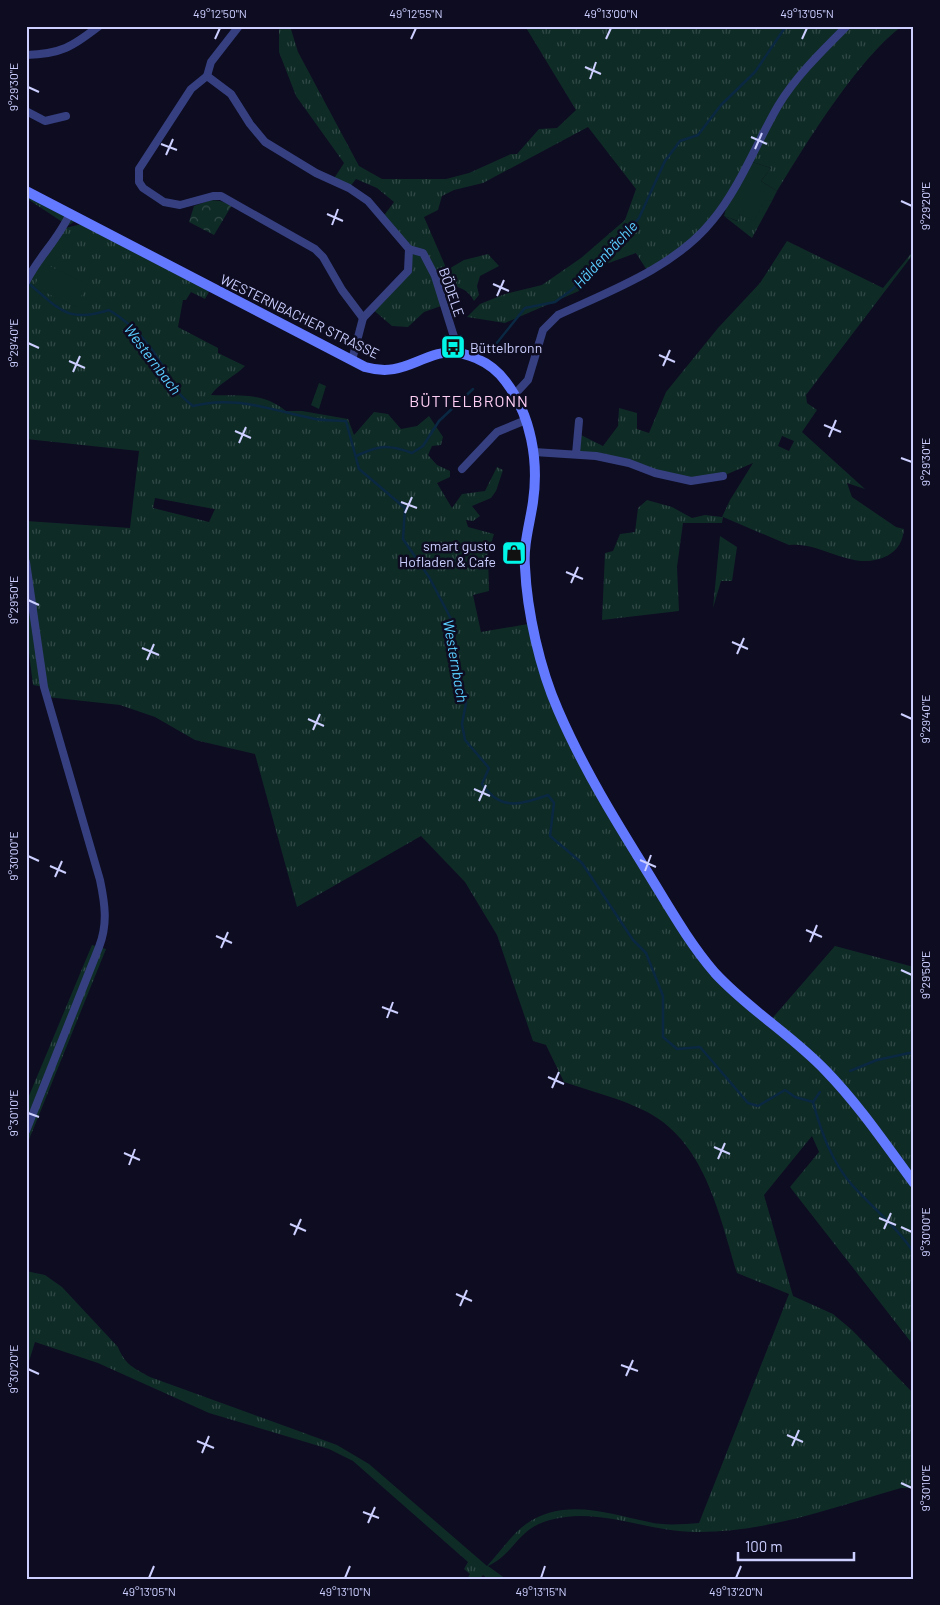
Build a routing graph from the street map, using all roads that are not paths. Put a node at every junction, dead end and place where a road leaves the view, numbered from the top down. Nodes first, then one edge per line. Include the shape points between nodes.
1 (99, 26) edge
2 (239, 26) edge
3 (847, 26) edge
4 (26, 55) edge
5 (207, 76) junction
6 (26, 111) edge
7 (66, 116) dead end
8 (26, 191) edge
9 (70, 213) junction
10 (408, 249) junction
11 (28, 279) edge
12 (363, 318) junction
13 (449, 353) junction
14 (352, 360) junction
15 (515, 394) junction
16 (526, 420) junction
17 (579, 420) dead end
18 (534, 452) junction
19 (576, 454) junction
20 (462, 469) dead end
21 (723, 476) dead end
22 (26, 562) edge
23 (26, 1131) edge
24 (914, 1183) edge

1 - 4 street via 80,42 56,53
2 - 5 street via 211,62
3 - 15 street via 788,92 730,197 712,222 677,254 648,272 549,322 539,339 527,384
5 - 10 street, BÖDELE via 231,94 265,142 368,200
5 - 12 street via 191,89 139,169 139,182 143,188 172,204 180,205 213,196 231,200 315,249
6 - 7 street via 45,121
8 - 9 street, WESTERNBACHER STRASSE
9 - 11 street via 64,228
9 - 14 street, WESTERNBACHER STRASSE
10 - 12 street via 408,271
10 - 13 street, BÖDELE via 423,253 435,276 455,340
12 - 14 street
13 - 14 street, WESTERNBACHER STRASSE via 386,371 365,367
13 - 15 street, WESTERNBACHER STRASSE via 473,357 494,369
15 - 16 street, WESTERNBACHER STRASSE
16 - 18 street, WESTERNBACHER STRASSE
16 - 20 street via 498,432
17 - 19 street
18 - 19 street
18 - 24 street, WESTERNBACHER STRASSE via 535,482 524,566 536,638 556,707 594,784 694,946 735,994 826,1071
19 - 21 street via 629,462 655,473 691,481
22 - 23 street via 44,687 106,911 102,940

